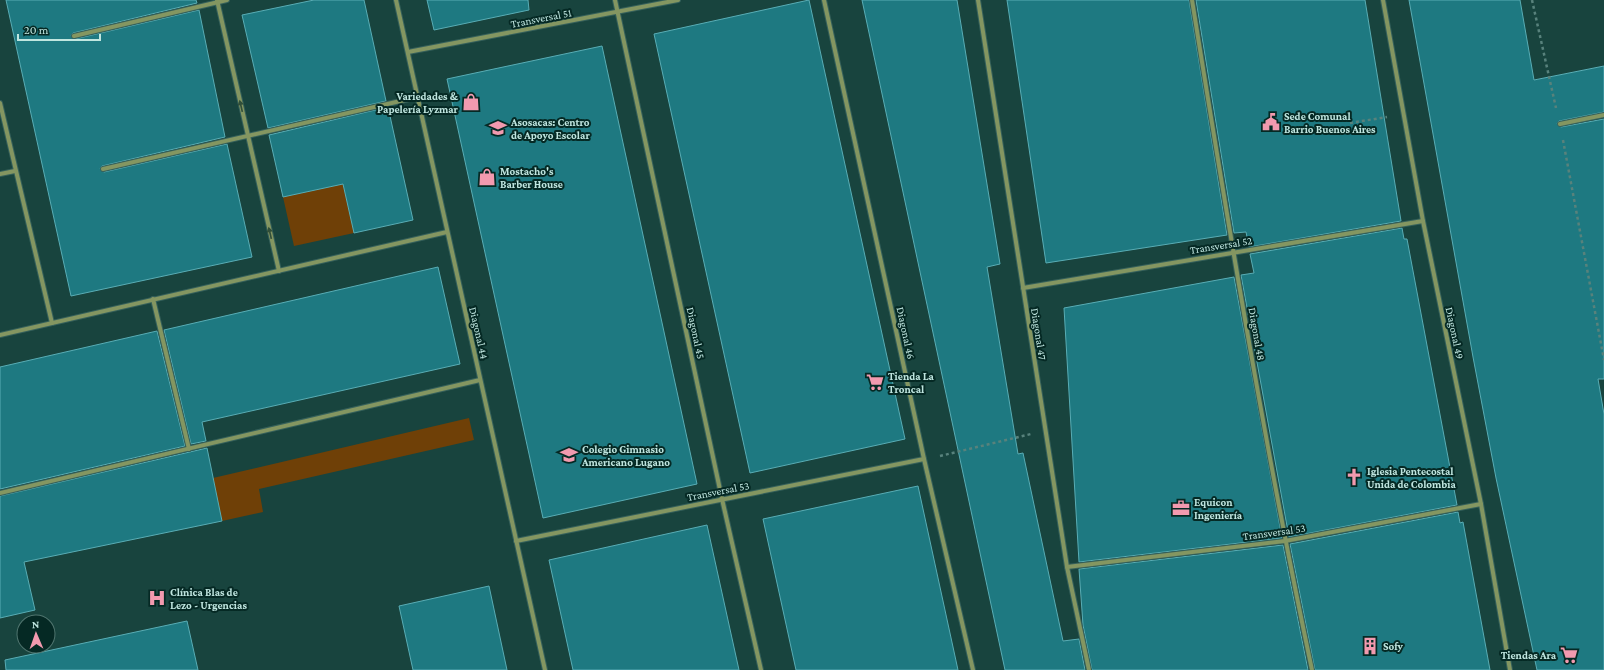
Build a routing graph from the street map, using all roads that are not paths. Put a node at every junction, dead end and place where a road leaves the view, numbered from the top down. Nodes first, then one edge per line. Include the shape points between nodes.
1 (227, 0) edge
2 (396, 0) edge
3 (615, 0) edge
4 (678, 0) edge
5 (824, 0) edge
6 (978, 0) edge
7 (1192, 0) edge
8 (1383, 0) edge
9 (217, 1) edge
10 (618, 12) junction
11 (74, 36) dead end
12 (408, 52) junction
13 (418, 97) junction
14 (0, 103) edge
15 (1604, 115) edge
16 (1560, 124) road end
17 (248, 137) junction
18 (103, 168) dead end
19 (15, 171) junction
20 (0, 174) edge
21 (1423, 221) junction
22 (448, 232) junction
23 (1233, 253) junction
24 (279, 270) junction
25 (1023, 288) junction
26 (153, 299) junction
27 (52, 323) junction
28 (0, 335) edge
29 (480, 380) junction
30 (189, 449) junction
31 (924, 459) junction
32 (0, 493) edge
33 (722, 499) junction
34 (1481, 504) junction
35 (516, 541) junction
36 (1285, 541) junction
37 (1067, 567) junction
38 (545, 670) edge
39 (761, 670) edge
40 (973, 670) edge
41 (1089, 670) edge
42 (1312, 670) edge
43 (1510, 670) edge

1 - 9 street
2 - 12 street, Diagonal 44
3 - 10 street, Diagonal 45
4 - 10 street, Transversal 51
5 - 31 street, Diagonal 46
6 - 25 street, Diagonal 47
7 - 23 street, Diagonal 48
8 - 21 street, Diagonal 49
9 - 11 street
17 -> 9 street
10 - 12 street, Transversal 51
10 - 33 street, Diagonal 45
12 - 13 street, Diagonal 44
13 - 17 street
13 - 22 street, Diagonal 44
14 - 19 street
15 - 16 street
17 - 18 street
24 -> 17 street
19 - 20 street
19 - 27 street
21 - 23 street, Transversal 52
21 - 34 street, Diagonal 49
22 - 24 street
22 - 29 street, Diagonal 44
23 - 25 street, Transversal 52
23 - 36 street, Diagonal 48
24 - 26 street
25 - 37 street, Diagonal 47
26 - 27 street
26 - 30 street
27 - 28 street
29 - 30 street
29 - 35 street, Diagonal 44
30 - 32 street
31 - 33 street, Transversal 53
31 - 40 street, Diagonal 46
33 - 35 street, Transversal 53
33 - 39 street, Diagonal 45
34 - 36 street, Transversal 53
34 - 43 street, Diagonal 49
35 - 38 street, Diagonal 44
36 - 37 street, Transversal 53
36 - 42 street, Diagonal 48
37 - 41 street, Diagonal 47

